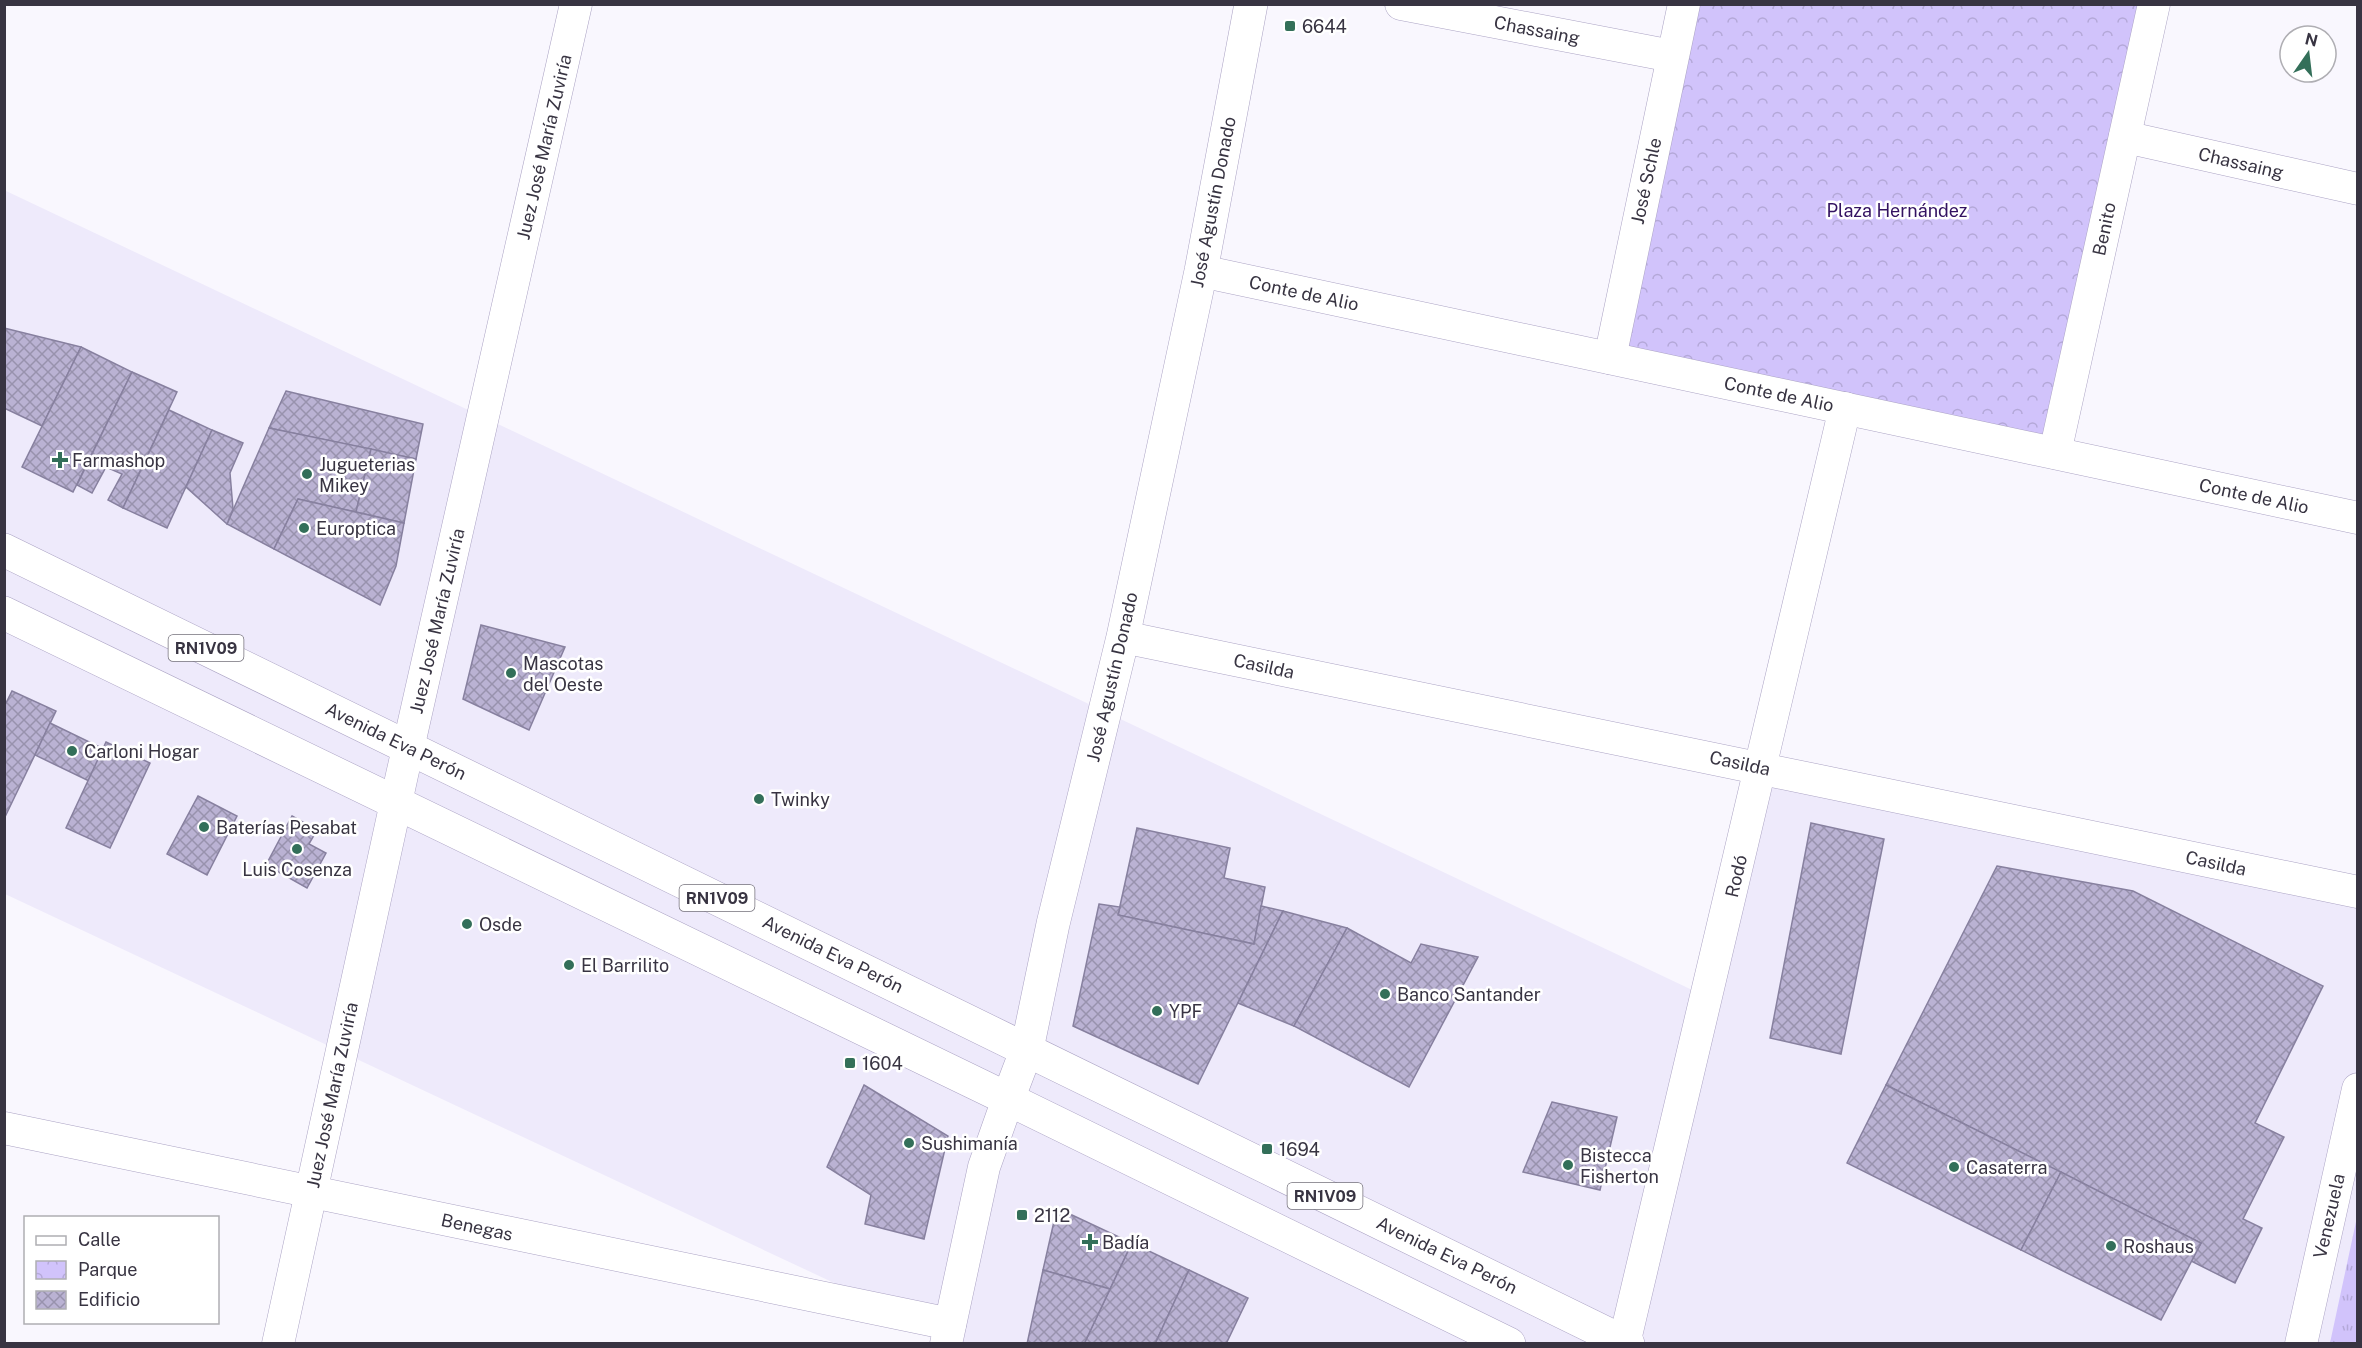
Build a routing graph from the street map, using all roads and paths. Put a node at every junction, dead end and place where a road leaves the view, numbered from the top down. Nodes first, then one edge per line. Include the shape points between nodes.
1 (576, 4) edge
2 (1251, 4) edge
3 (1401, 4) edge
4 (1684, 4) edge
5 (2154, 4) edge
6 (1672, 56) junction
7 (2125, 137) junction
8 (2358, 189) edge
9 (1201, 271) junction
10 (1610, 358) junction
11 (1845, 408) junction
12 (2055, 453) junction
13 (2358, 518) edge
14 (4, 550) edge
15 (4, 613) edge
16 (1123, 637) junction
17 (408, 747) junction
18 (1762, 768) junction
19 (396, 804) junction
20 (2358, 892) edge
21 (1027, 1049) junction
22 (2358, 1089) edge
23 (1008, 1099) junction
24 (4, 1128) edge
25 (311, 1193) junction
26 (948, 1334) edge
27 (1626, 1343) edge
28 (278, 1344) edge
29 (1509, 1344) edge
30 (2301, 1344) edge

1 - 17 street, Juez José María Zuviría
2 - 9 main road, José Agustín Donado
3 - 6 street, Chassaing
4 - 6 street, José Schle
5 - 7 street, Benito
6 - 10 street, José Schle
7 - 8 street, Chassaing
7 - 12 street, Benito
9 - 10 street, Conte de Alio
9 - 16 main road, José Agustín Donado
10 - 11 street, Conte de Alio
11 - 12 street, Conte de Alio
11 - 18 street, Rodó
12 - 13 street, Conte de Alio
14 - 17 main road, Avenida Eva Perón / RN1V09
15 - 19 main road, RN1V09
16 - 18 street, Casilda
16 - 21 main road, José Agustín Donado via 1053,924
17 - 19 street, Juez José María Zuviría
17 - 21 main road, Avenida Eva Perón / RN1V09
18 - 20 street, Casilda
18 - 27 street, Rodó
19 - 23 main road, RN1V09
19 - 25 street, Juez José María Zuviría
21 - 23 main road, José Agustín Donado
21 - 27 main road, Avenida Eva Perón / RN1V09
22 - 30 street, Venezuela
23 - 26 street, José Agustín Donado via 984,1167
23 - 29 main road, RN1V09
24 - 25 street, Benegas
25 - 26 street, Benegas
25 - 28 street, Juez José María Zuviría

